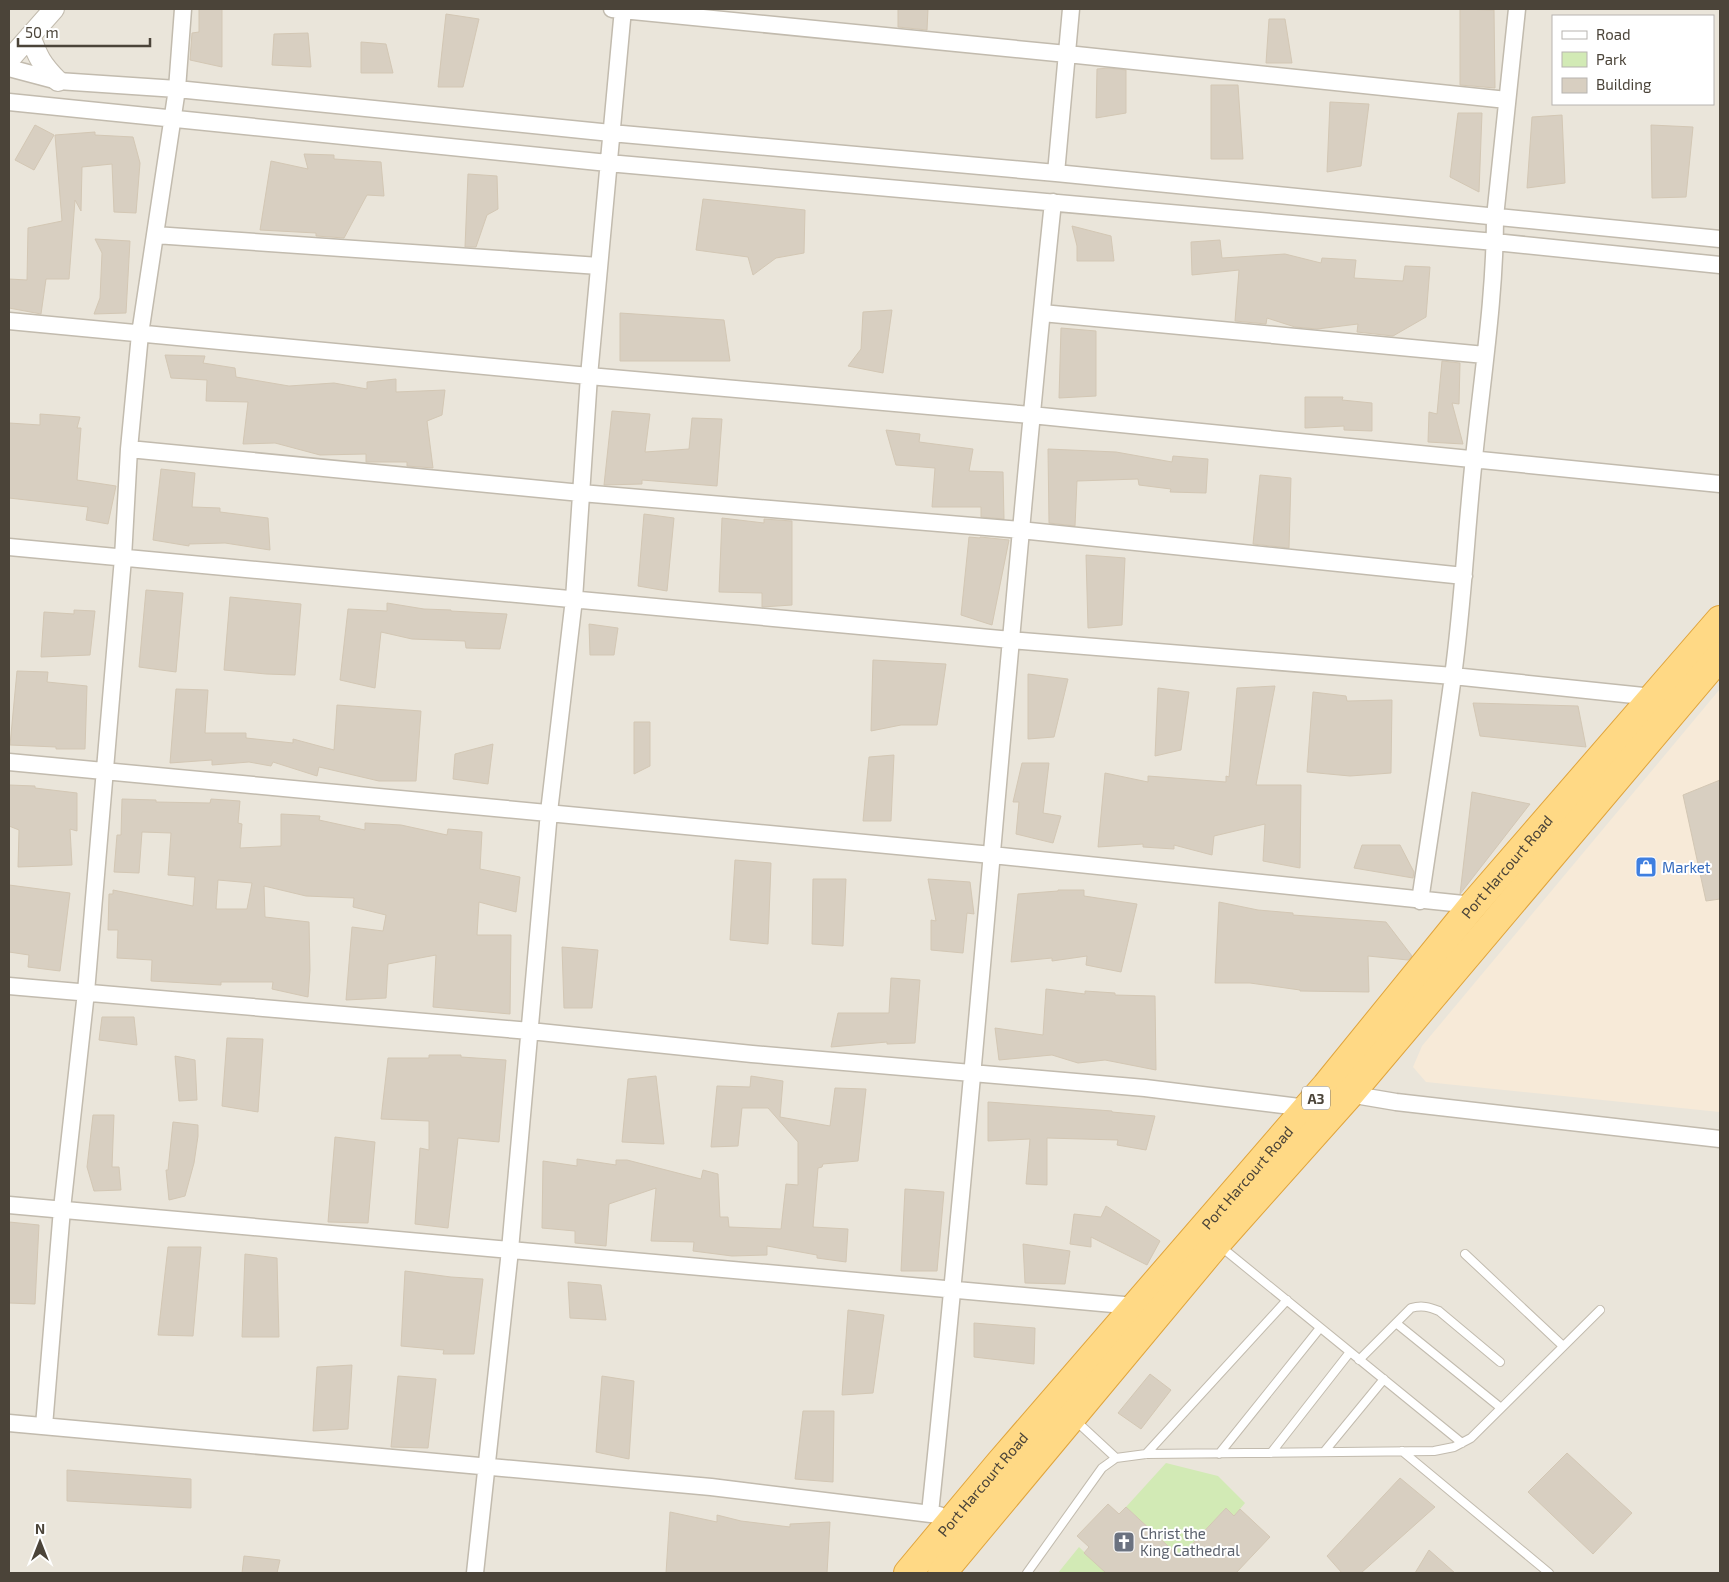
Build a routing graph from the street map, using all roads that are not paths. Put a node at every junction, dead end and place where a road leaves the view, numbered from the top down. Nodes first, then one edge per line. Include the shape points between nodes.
1 (54, 9) edge
2 (184, 9) edge
3 (619, 9) edge
4 (1071, 9) edge
5 (1518, 9) edge
6 (30, 36) junction
7 (1067, 54) junction
8 (9, 60) edge
9 (9, 68) edge
10 (58, 81) junction
11 (177, 88) junction
12 (1507, 100) junction
13 (9, 102) edge
14 (171, 119) junction
15 (611, 133) junction
16 (608, 163) junction
17 (1056, 173) junction
18 (1053, 202) junction
19 (1495, 217) junction
20 (155, 234) junction
21 (1720, 239) edge
22 (1495, 242) junction
23 (1720, 265) edge
24 (599, 266) junction
25 (1042, 314) junction
26 (9, 321) edge
27 (140, 334) junction
28 (1485, 355) junction
29 (589, 376) junction
30 (1031, 415) junction
31 (129, 448) junction
32 (1474, 460) junction
33 (1720, 484) edge
34 (581, 493) junction
35 (1020, 530) junction
36 (9, 547) edge
37 (123, 558) junction
38 (1464, 576) junction
39 (574, 599) junction
40 (1720, 620) edge
41 (1010, 640) junction
42 (1720, 656) edge
43 (1453, 676) junction
44 (1653, 697) junction
45 (9, 762) edge
46 (104, 771) junction
47 (549, 812) junction
48 (992, 855) junction
49 (1420, 901) junction
50 (1473, 905) junction
51 (9, 986) edge
52 (86, 992) junction
53 (530, 1031) junction
54 (973, 1073) junction
55 (1338, 1090) junction
56 (1307, 1108) junction
57 (1720, 1139) edge
58 (9, 1204) edge
59 (62, 1209) junction
60 (1217, 1243) junction
61 (510, 1250) junction
62 (1465, 1254) dead end
63 (953, 1290) junction
64 (1287, 1300) junction
65 (1135, 1306) junction
66 (1600, 1310) dead end
67 (1396, 1323) junction
68 (1320, 1328) junction
69 (1563, 1346) junction
70 (1350, 1352) junction
71 (1359, 1360) junction
72 (1500, 1362) dead end
73 (1384, 1379) junction
74 (1501, 1408) junction
75 (1062, 1410) junction
76 (9, 1423) edge
77 (44, 1426) junction
78 (1462, 1443) junction
79 (1402, 1451) junction
80 (1324, 1452) junction
81 (1271, 1453) junction
82 (1146, 1454) junction
83 (1219, 1454) junction
84 (1116, 1458) junction
85 (487, 1466) junction
86 (942, 1515) junction
87 (475, 1573) edge
88 (908, 1573) edge
89 (942, 1573) edge
90 (1027, 1573) edge
91 (1549, 1573) edge

1 - 6 street
2 - 11 street
3 - 7 street
3 - 15 street
4 - 7 street
5 - 12 street
6 - 8 street
6 - 10 street via 39,60
7 - 12 street
7 - 17 street
9 - 10 street
10 - 11 street
11 - 14 street
11 - 15 street
12 - 19 street
13 - 14 street
14 - 16 street
14 - 20 street
15 - 16 street
15 - 17 street
16 - 18 street
16 - 24 street
17 - 19 street
18 - 22 street
18 - 25 street
19 - 21 street
19 - 22 street
20 - 24 street
20 - 27 street
22 - 23 street
22 - 28 street
24 - 29 street
25 - 28 street
25 - 30 street
26 - 27 street
27 - 29 street
27 - 31 street
28 - 32 street
29 - 30 street
29 - 34 street
30 - 32 street
30 - 35 street
31 - 34 street
31 - 37 street
32 - 33 street
32 - 38 street
34 - 35 street
34 - 39 street
35 - 38 street
35 - 41 street
36 - 37 street
37 - 39 street
37 - 46 street
38 - 43 street
39 - 41 street
39 - 47 street
40 - 44 highway, Port Harcourt Road / A3
41 - 43 street
41 - 48 street
42 - 55 highway, Port Harcourt Road / A3
43 - 44 street
43 - 49 street
44 - 50 highway, Port Harcourt Road / A3
45 - 46 street
46 - 47 street
46 - 52 street
47 - 48 street
47 - 53 street
48 - 49 street
48 - 54 street
49 - 50 street
50 - 55 highway, Port Harcourt Road / A3
51 - 52 street
52 - 53 street
52 - 59 street
53 - 54 street
53 - 61 street
54 - 56 street via 1145,1088
54 - 63 street
55 - 56 highway, Port Harcourt Road / A3
55 - 57 street via 1396,1102
55 - 60 highway, Port Harcourt Road / A3
56 - 65 highway, Port Harcourt Road / A3
58 - 59 street
59 - 61 street
59 - 77 street
60 - 64 lane
60 - 75 highway, Port Harcourt Road / A3
61 - 63 street
61 - 85 street
62 - 69 lane
63 - 65 street
63 - 86 street
64 - 68 lane
64 - 82 lane
65 - 75 highway, Port Harcourt Road / A3
66 - 69 lane
67 - 71 lane
67 - 72 lane via 1411,1308 1428,1306 1439,1311
67 - 74 lane
68 - 70 lane
68 - 83 lane
69 - 74 lane
70 - 71 lane
70 - 81 lane
71 - 73 lane
73 - 78 lane
73 - 80 lane
74 - 78 lane
75 - 84 lane
75 - 86 highway, Port Harcourt Road / A3
75 - 89 highway, Port Harcourt Road / A3
76 - 77 street
77 - 85 street
78 - 79 lane via 1434,1451
79 - 80 lane
79 - 91 lane
80 - 81 lane
81 - 83 lane
82 - 83 lane
82 - 84 lane
84 - 90 lane via 1102,1468
85 - 86 street via 711,1487
85 - 87 street
86 - 88 highway, Port Harcourt Road / A3

